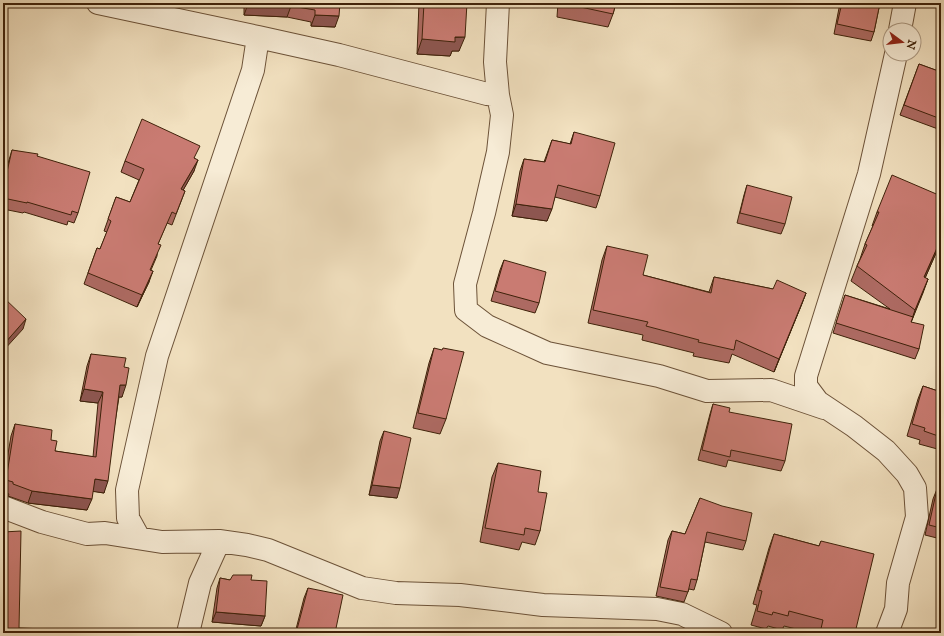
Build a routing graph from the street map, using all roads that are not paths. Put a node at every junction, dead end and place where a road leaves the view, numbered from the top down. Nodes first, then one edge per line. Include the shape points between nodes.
1 (98, 3) edge
2 (498, 3) edge
3 (905, 3) edge
4 (901, 22) edge
5 (258, 37) junction
6 (894, 62) edge
7 (498, 95) junction
8 (831, 410) junction
9 (3, 507) edge
10 (139, 538) junction
11 (219, 541) junction
12 (188, 633) edge
13 (722, 633) edge
14 (887, 633) edge

1 - 5 street
2 - 7 street via 495,62
3 - 4 street
5 - 7 street
5 - 10 street via 253,70 157,356 127,490 128,518
6 - 8 street via 869,174 806,376 806,386 810,393
7 - 8 street via 502,115 498,152 465,284 466,310 487,326 547,353 659,376 707,391 771,390
8 - 14 street via 886,451 915,488 917,517 898,583 896,609
9 - 10 street via 67,530 87,534 105,532
10 - 11 street via 182,543 200,540
11 - 12 street via 200,583
11 - 13 street via 268,550 362,588 396,593 460,595 543,605 657,609 682,614

